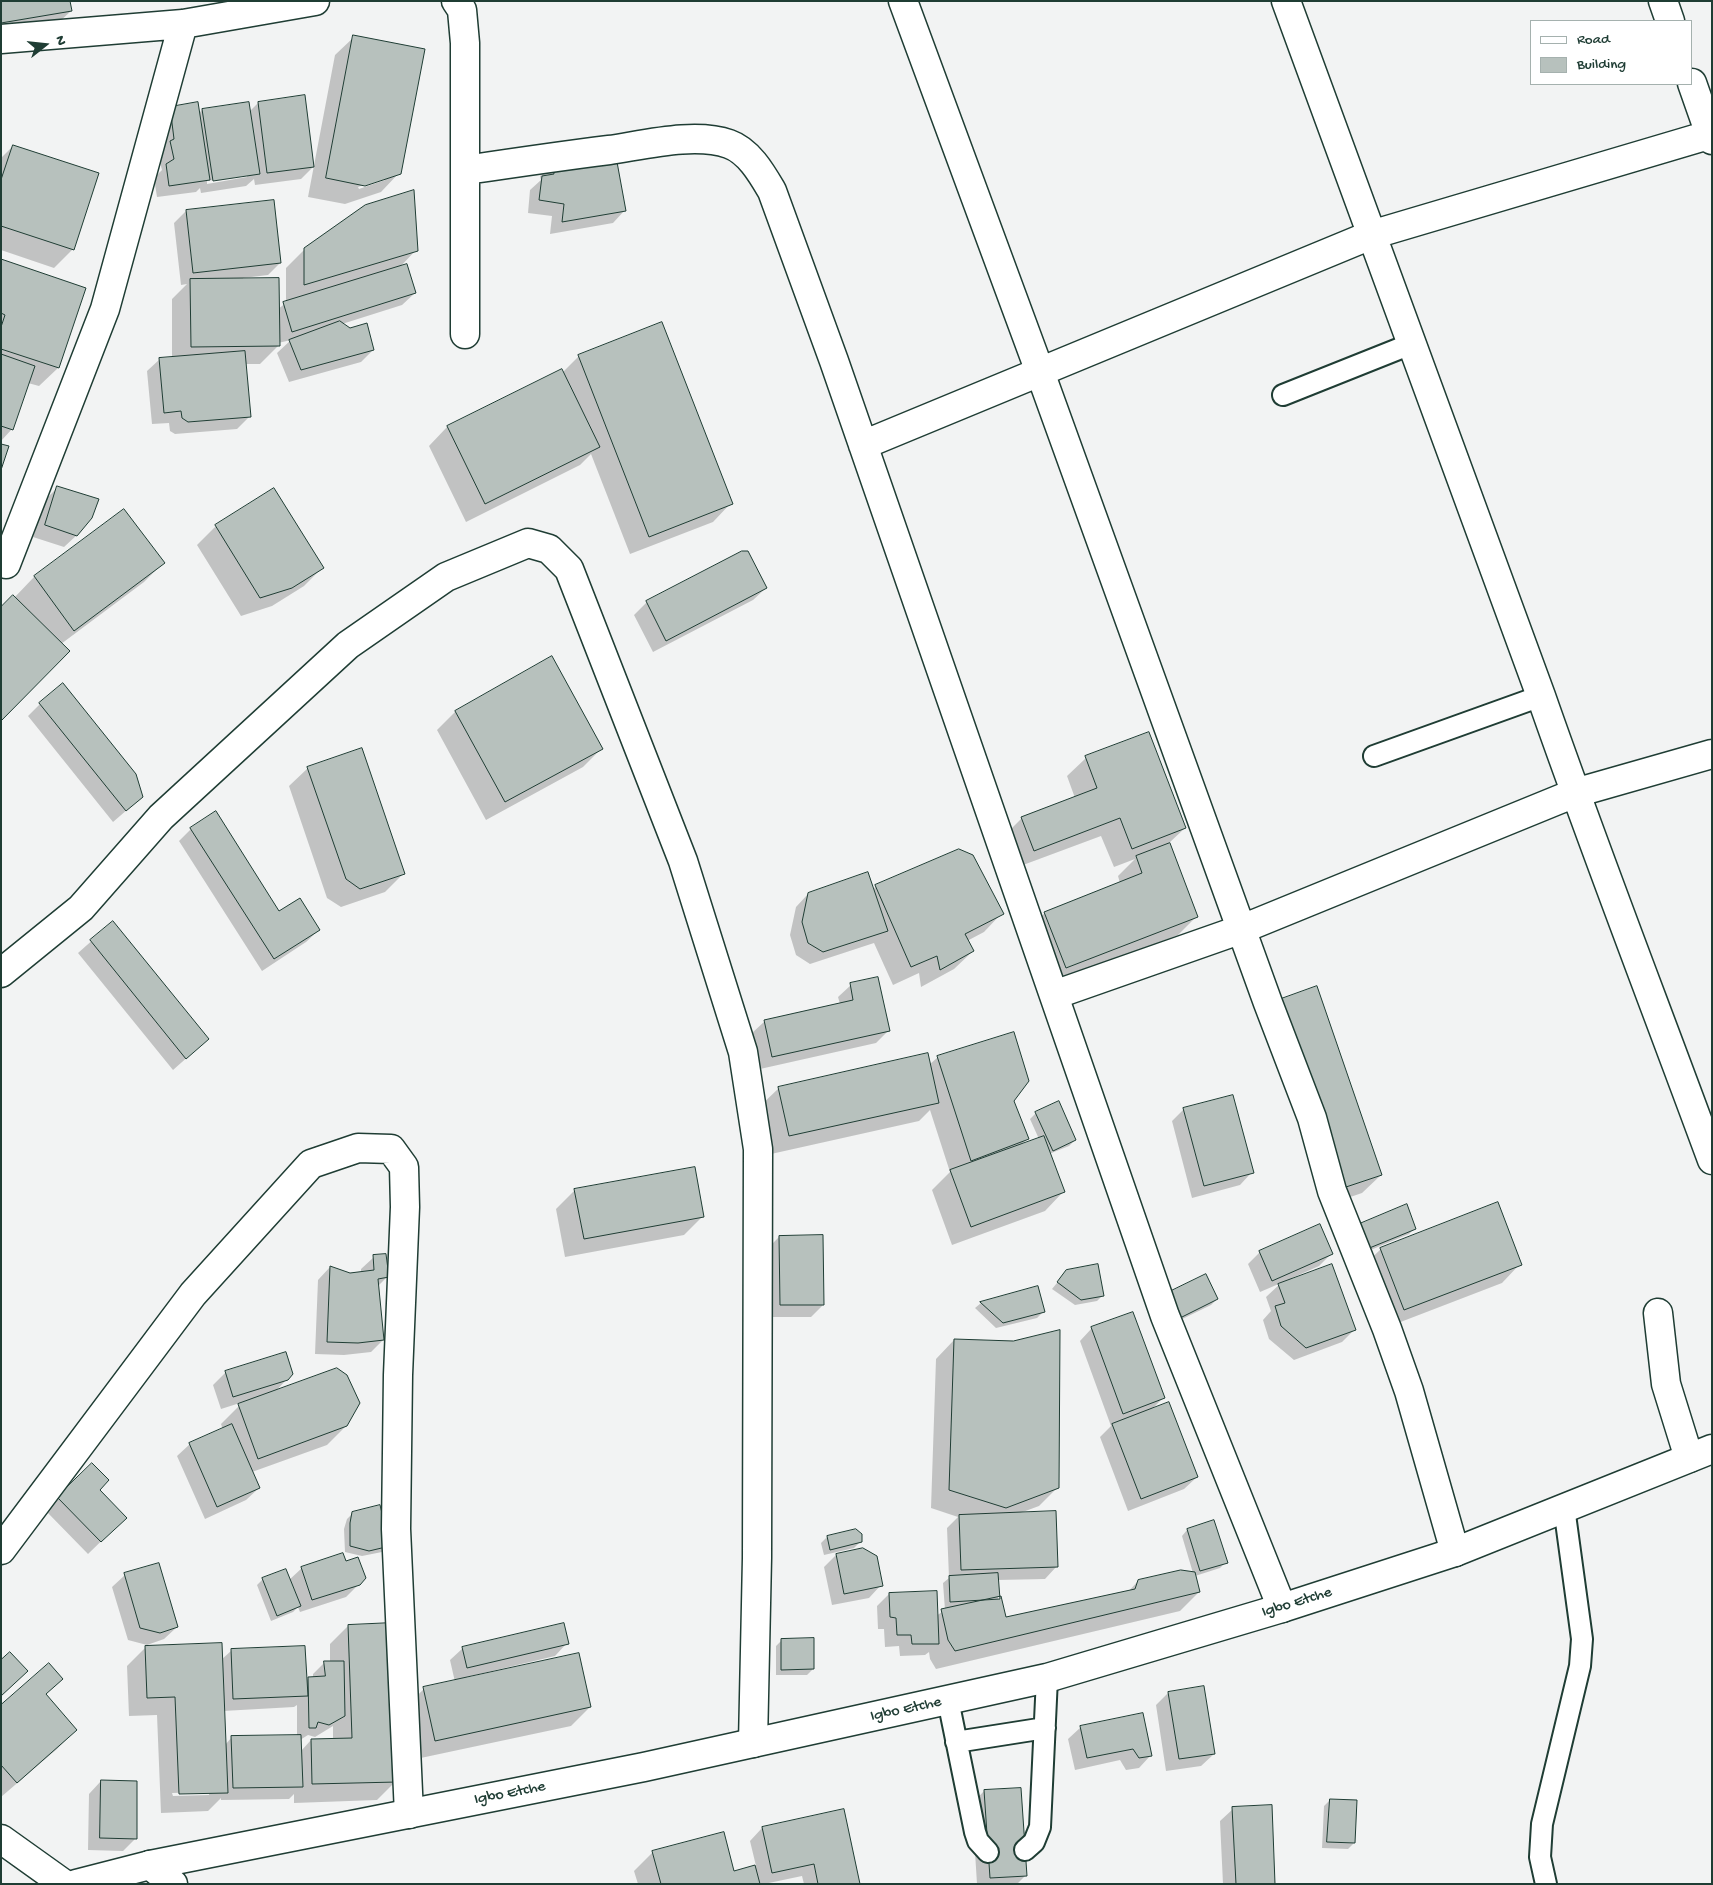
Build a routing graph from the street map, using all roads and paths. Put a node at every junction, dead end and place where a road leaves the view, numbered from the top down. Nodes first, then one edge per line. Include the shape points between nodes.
1 (316, 1) edge
2 (456, 1) edge
3 (903, 1) edge
4 (1286, 1) edge
5 (1663, 1) edge
6 (1670, 20) edge
7 (183, 24) junction
8 (1, 39) edge
9 (1693, 85) edge
10 (1711, 136) edge
11 (466, 170) junction
12 (1371, 235) junction
13 (465, 334) dead end
14 (1411, 344) junction
15 (1040, 372) junction
16 (1283, 395) dead end
17 (863, 444) junction
18 (6, 564) dead end
19 (1541, 696) junction
20 (1712, 754) edge
21 (1374, 756) dead end
22 (1575, 793) junction
23 (1242, 929) junction
24 (1, 973) edge
25 (1054, 995) junction
26 (1712, 1160) edge
27 (1658, 1313) dead end
28 (1701, 1453) edge
29 (1564, 1507) junction
30 (1, 1550) edge
31 (1455, 1552) junction
32 (1282, 1608) junction
33 (1047, 1678) junction
34 (948, 1700) junction
35 (1045, 1728) junction
36 (956, 1742) junction
37 (753, 1743) junction
38 (409, 1814) junction
39 (1, 1839) edge
40 (1026, 1850) dead end
41 (988, 1852) dead end
42 (150, 1865) junction
43 (64, 1884) edge
44 (76, 1884) edge
45 (174, 1884) edge
46 (1546, 1884) edge

1 - 7 street
2 - 11 street via 462,10 466,43
3 - 15 street
4 - 12 street
5 - 6 street
7 - 8 street
7 - 18 street via 105,309
9 - 10 street
10 - 12 street
11 - 13 street
11 - 17 street via 677,140 714,140 731,145 758,167 772,191
12 - 14 street
12 - 15 street
14 - 16 lane
14 - 19 street
15 - 17 street
15 - 23 street
17 - 25 street
19 - 21 lane
19 - 22 street
20 - 22 street
22 - 23 street
22 - 26 street
23 - 25 street
23 - 31 street via 1312,1118 1332,1191 1409,1391
24 - 37 street via 81,908 161,817 348,645 446,577 528,542 549,549 569,569 683,861 740,1042 758,1149
25 - 32 street via 1166,1316
27 - 28 street via 1666,1384
28 - 29 street, Igbo Etche
29 - 31 street, Igbo Etche
29 - 46 lane via 1582,1640 1580,1666 1542,1824 1540,1857
30 - 38 street via 192,1294 311,1164 358,1148 391,1149 404,1167 396,1529
31 - 32 street, Igbo Etche
32 - 33 street, Igbo Etche
33 - 34 street, Igbo Etche
33 - 35 lane
34 - 36 lane
34 - 37 street, Igbo Etche
35 - 36 lane
35 - 40 lane via 1040,1827 1034,1842
36 - 41 lane via 975,1832
37 - 38 street, Igbo Etche
38 - 42 street, Igbo Etche
39 - 43 street
42 - 44 street, Igbo Etche
42 - 45 street

